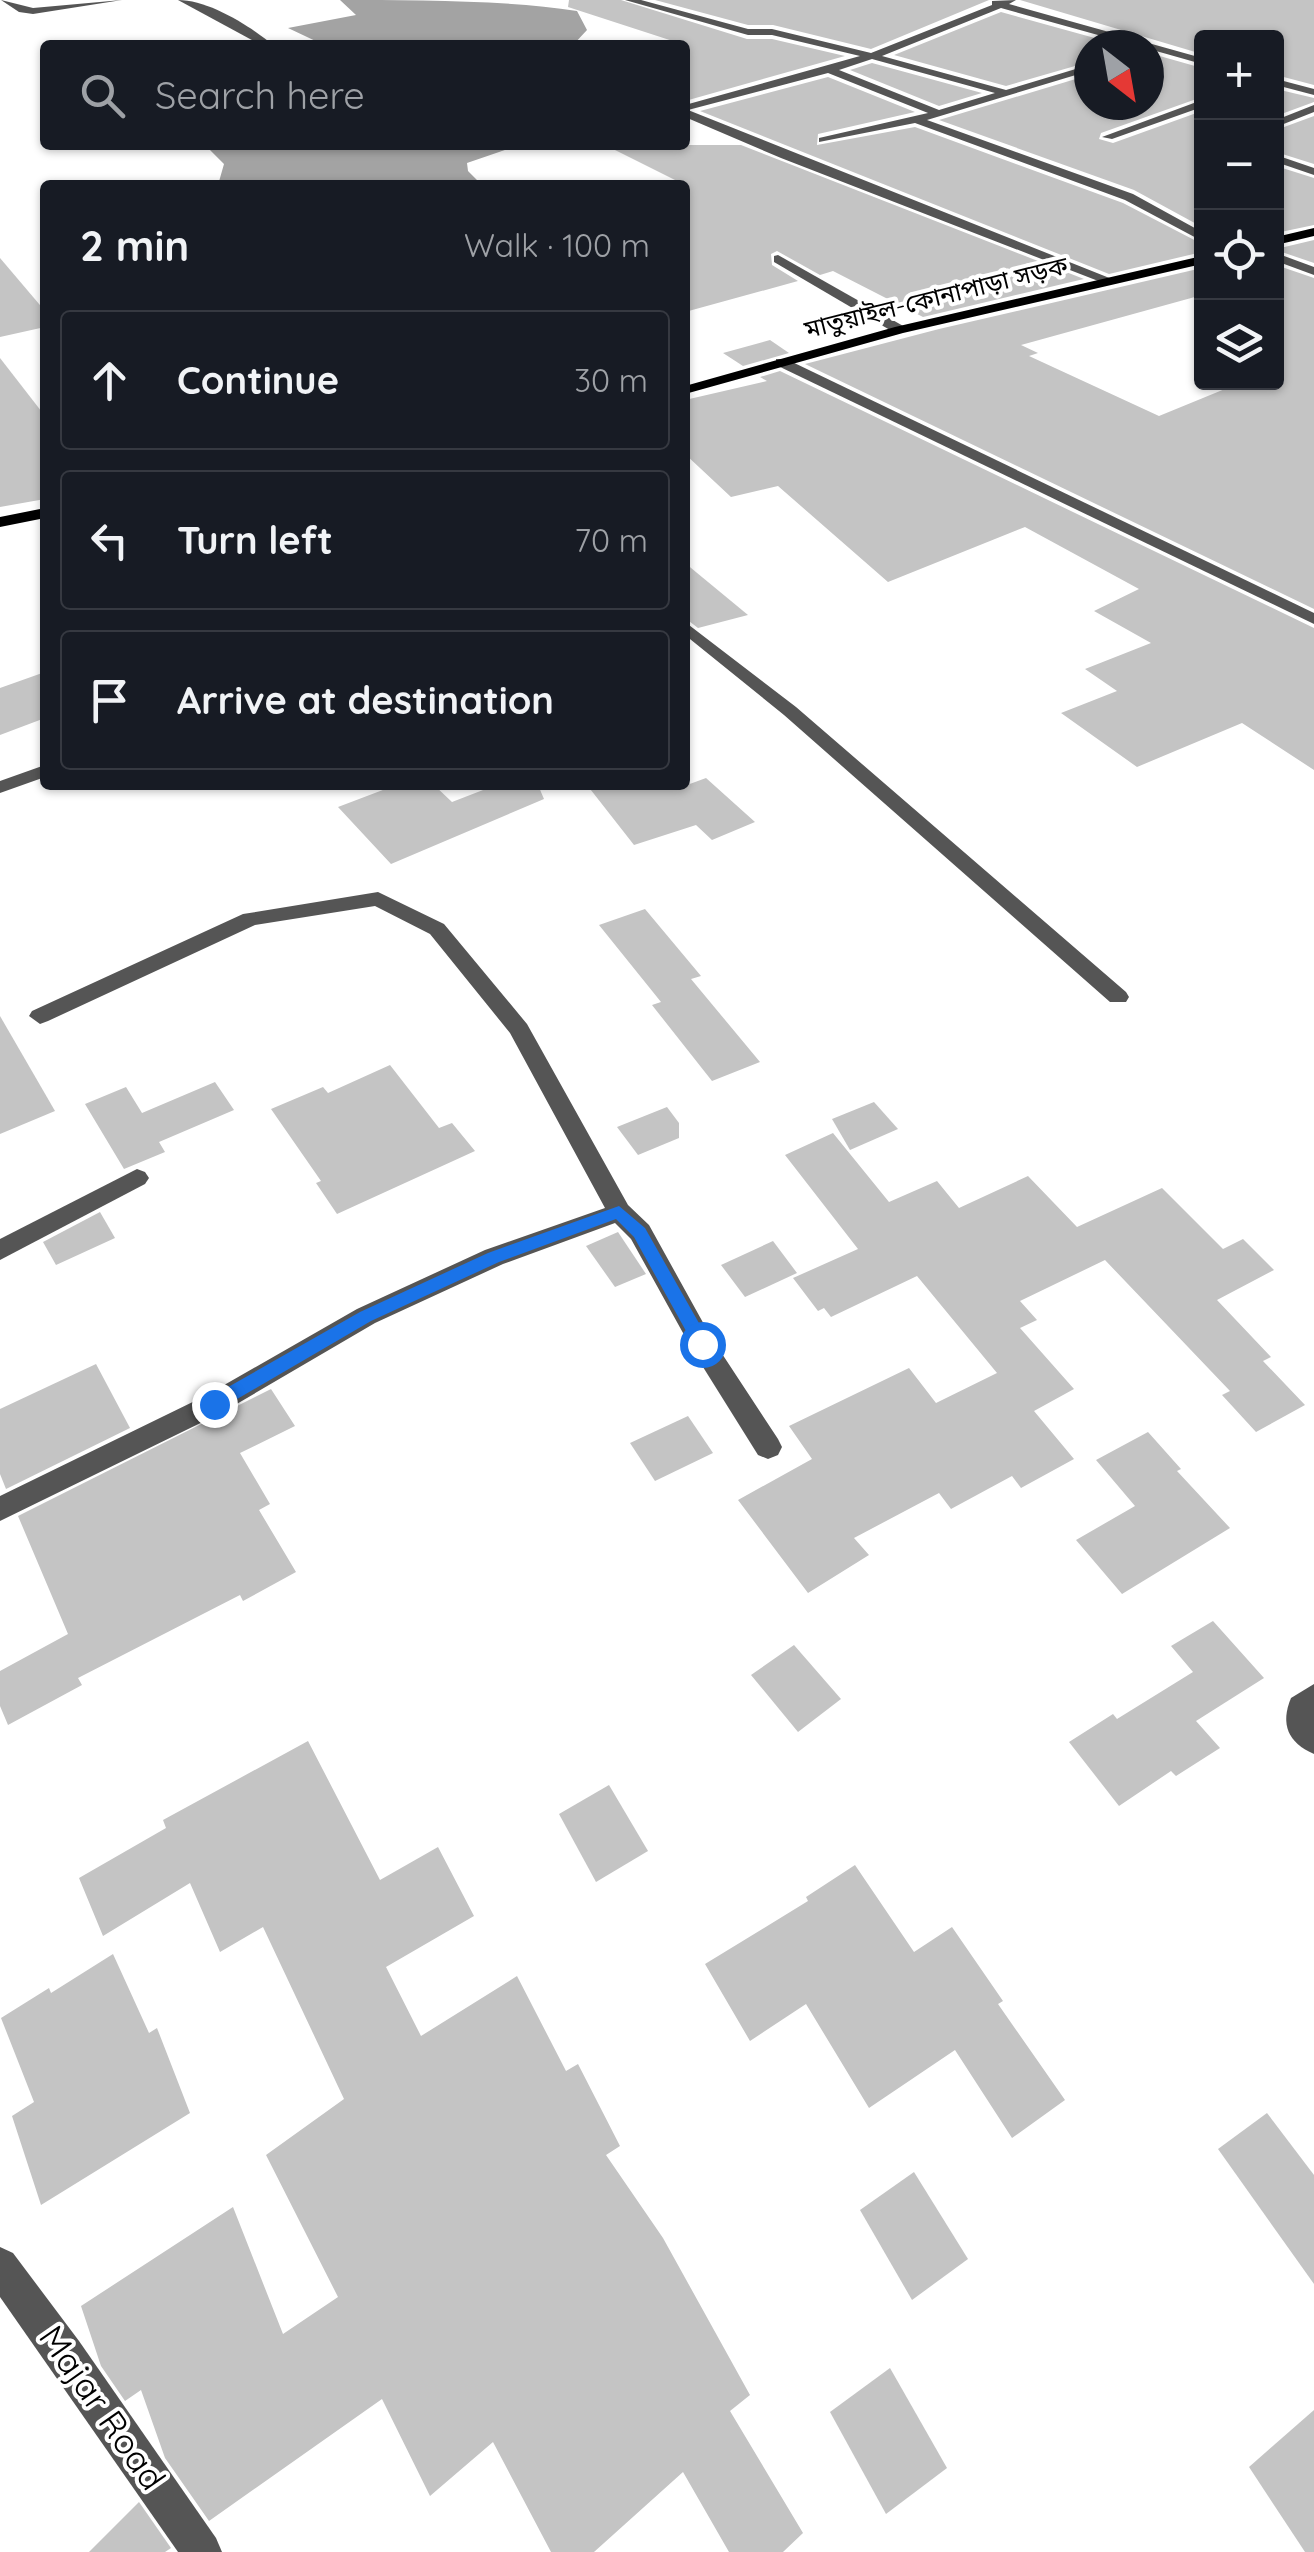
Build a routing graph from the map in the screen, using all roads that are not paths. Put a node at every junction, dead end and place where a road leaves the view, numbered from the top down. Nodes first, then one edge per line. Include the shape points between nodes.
1 (6, 0) edge
2 (117, 0) edge
3 (183, 0) edge
4 (630, 0) edge
5 (986, 0) edge
6 (1006, 2) edge
7 (33, 11) junction
8 (0, 15) edge
9 (1094, 30) edge
10 (260, 40) edge
11 (1164, 52) edge
12 (866, 58) junction
13 (1194, 59) edge
14 (829, 70) junction
15 (1074, 73) edge
16 (1284, 84) edge
17 (1314, 92) edge
18 (1007, 93) junction
19 (1194, 107) edge
20 (1314, 108) edge
21 (690, 110) edge
22 (690, 113) edge
23 (938, 113) junction
24 (916, 120) junction
25 (1284, 121) edge
26 (1108, 137) dead end
27 (823, 140) dead end
28 (1284, 161) edge
29 (1314, 172) edge
30 (1314, 232) edge
31 (1194, 233) edge
32 (1284, 240) edge
33 (778, 258) dead end
34 (1284, 261) edge
35 (1194, 262) edge
36 (1314, 272) edge
37 (1111, 281) junction
38 (900, 330) junction
39 (780, 362) junction
40 (690, 389) edge
41 (40, 516) edge
42 (0, 522) edge
43 (1314, 619) edge
44 (690, 631) edge
45 (40, 773) edge
46 (0, 787) edge
47 (1118, 998) dead end
48 (40, 1016) dead end
49 (137, 1178) dead end
50 (619, 1212) junction
51 (0, 1250) edge
52 (768, 1447) dead end
53 (0, 1509) edge
54 (1314, 1698) edge
55 (1314, 1740) edge
56 (0, 2266) edge
57 (202, 2552) edge

1 - 7 street
2 - 7 street
3 - 10 street
4 - 12 street
5 - 6 street
6 - 9 street
6 - 12 street
7 - 8 street
11 - 13 street
12 - 14 street
12 - 18 street
14 - 21 street
14 - 23 street
15 - 18 street
16 - 17 street
18 - 23 street
19 - 26 street
20 - 25 street
22 - 37 street
23 - 24 street
24 - 27 street
24 - 31 street via 1129,197
28 - 29 street
30 - 32 main road
33 - 38 street
34 - 36 street
35 - 37 main road, মাতুয়াইল-কোনাপাড়া সড়ক
37 - 38 main road, মাতুয়াইল-কোনাপাড়া সড়ক
38 - 39 main road, মাতুয়াইল-কোনাপাড়া সড়ক
39 - 40 main road, মাতুয়াইল-কোনাপাড়া সড়ক
39 - 43 street
41 - 42 main road
44 - 47 street
45 - 46 street
48 - 50 street via 250,919 378,899 437,928 519,1029
49 - 51 street
50 - 52 street via 640,1232
50 - 53 street via 494,1257 366,1316 214,1404
54 - 55 street via 1302,1708 1300,1726
56 - 57 street, Majar Road

